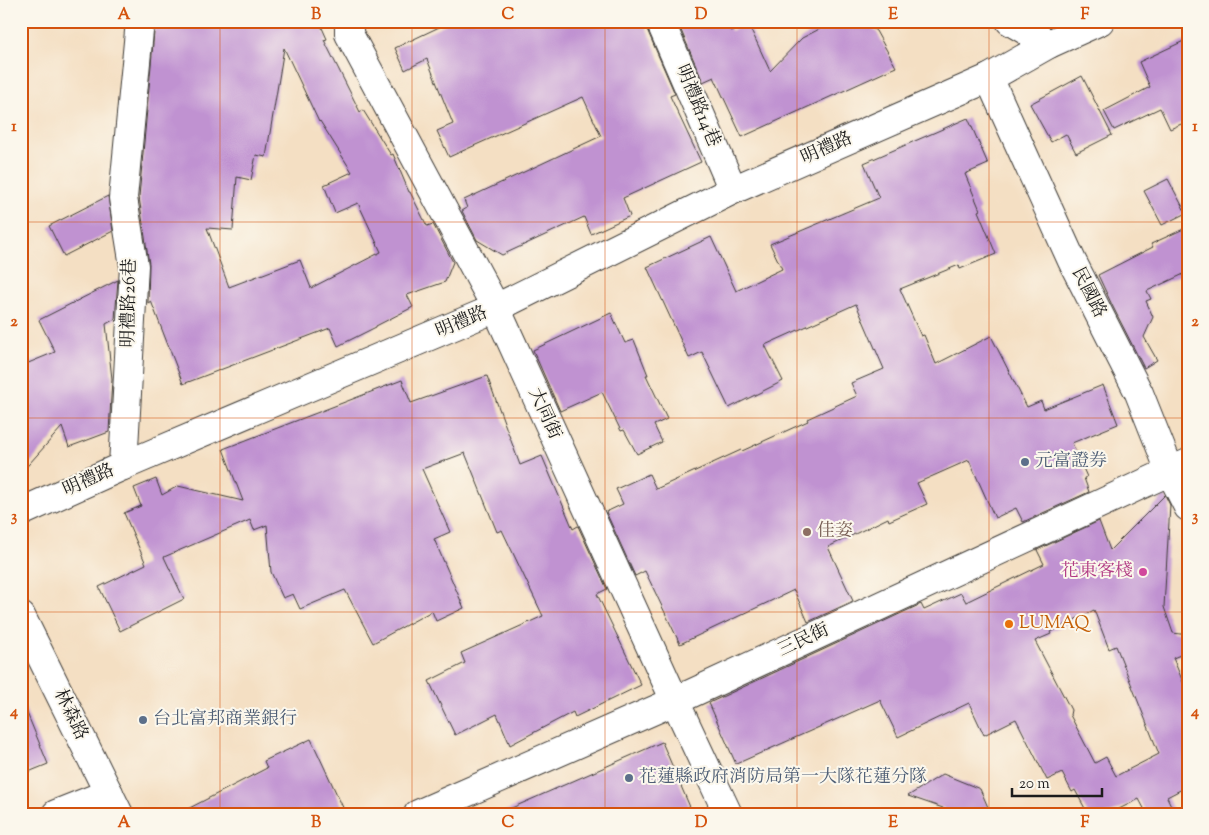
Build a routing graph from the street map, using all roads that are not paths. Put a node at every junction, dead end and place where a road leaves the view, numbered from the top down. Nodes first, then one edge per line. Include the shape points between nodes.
1 (140, 21) edge
2 (349, 21) edge
3 (660, 21) edge
4 (1010, 21) edge
5 (1100, 21) edge
6 (1049, 44) junction
7 (989, 78) junction
8 (733, 190) junction
9 (496, 308) junction
10 (123, 466) junction
11 (1179, 467) edge
12 (1188, 507) edge
13 (21, 512) edge
14 (21, 616) edge
15 (674, 701) junction
16 (114, 803) edge
17 (56, 814) edge
18 (418, 814) edge
19 (728, 814) edge

1 - 10 street, 明禮路26巷 via 123,198 134,266
2 - 9 street, 大同街 via 349,34
3 - 8 street, 明禮路14巷
4 - 6 street
5 - 6 street
6 - 7 street
7 - 8 street, 明禮路
7 - 11 street, 民國路 via 1072,261
8 - 9 street, 明禮路
9 - 10 street, 明禮路
9 - 15 street, 大同街
10 - 13 street, 明禮路
11 - 12 street, 民國路
11 - 15 street, 三民街
14 - 16 street, 林森路
15 - 18 street, 三民街
15 - 19 street, 大同街
16 - 17 street

